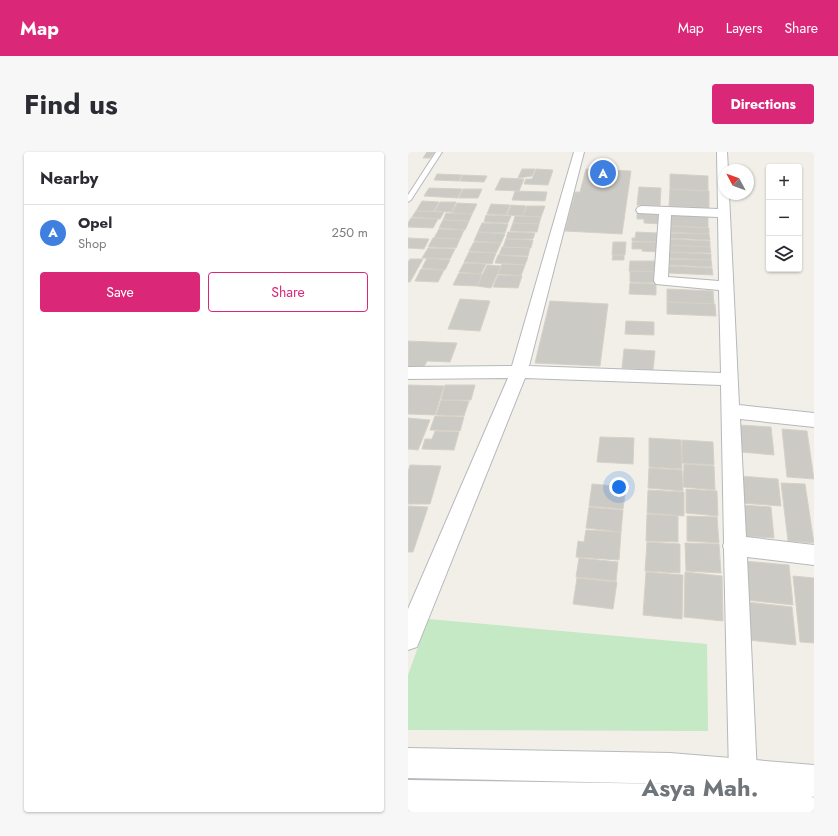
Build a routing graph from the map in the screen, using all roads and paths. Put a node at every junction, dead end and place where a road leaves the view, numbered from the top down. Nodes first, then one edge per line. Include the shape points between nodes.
1 (439, 152) edge
2 (579, 152) edge
3 (722, 152) edge
4 (408, 200) edge
5 (642, 210) dead end
6 (665, 211) junction
7 (724, 213) junction
8 (726, 286) junction
9 (519, 372) junction
10 (408, 374) edge
11 (729, 379) junction
12 (730, 411) junction
13 (814, 420) edge
14 (734, 546) junction
15 (814, 555) edge
16 (408, 638) edge
17 (408, 763) edge
18 (743, 774) junction
19 (814, 781) edge
20 (408, 796) edge
21 (701, 806) edge
22 (810, 812) edge

1 - 4 lane
2 - 9 street
3 - 7 street
5 - 6 street
6 - 7 street
6 - 8 street via 661,281
7 - 8 street
8 - 11 street
9 - 10 street
9 - 11 street
9 - 16 street
11 - 12 street
12 - 13 street
12 - 14 street
14 - 15 street
14 - 18 street
17 - 18 main road via 670,768
18 - 19 main road
20 - 21 main road
21 - 22 main road

